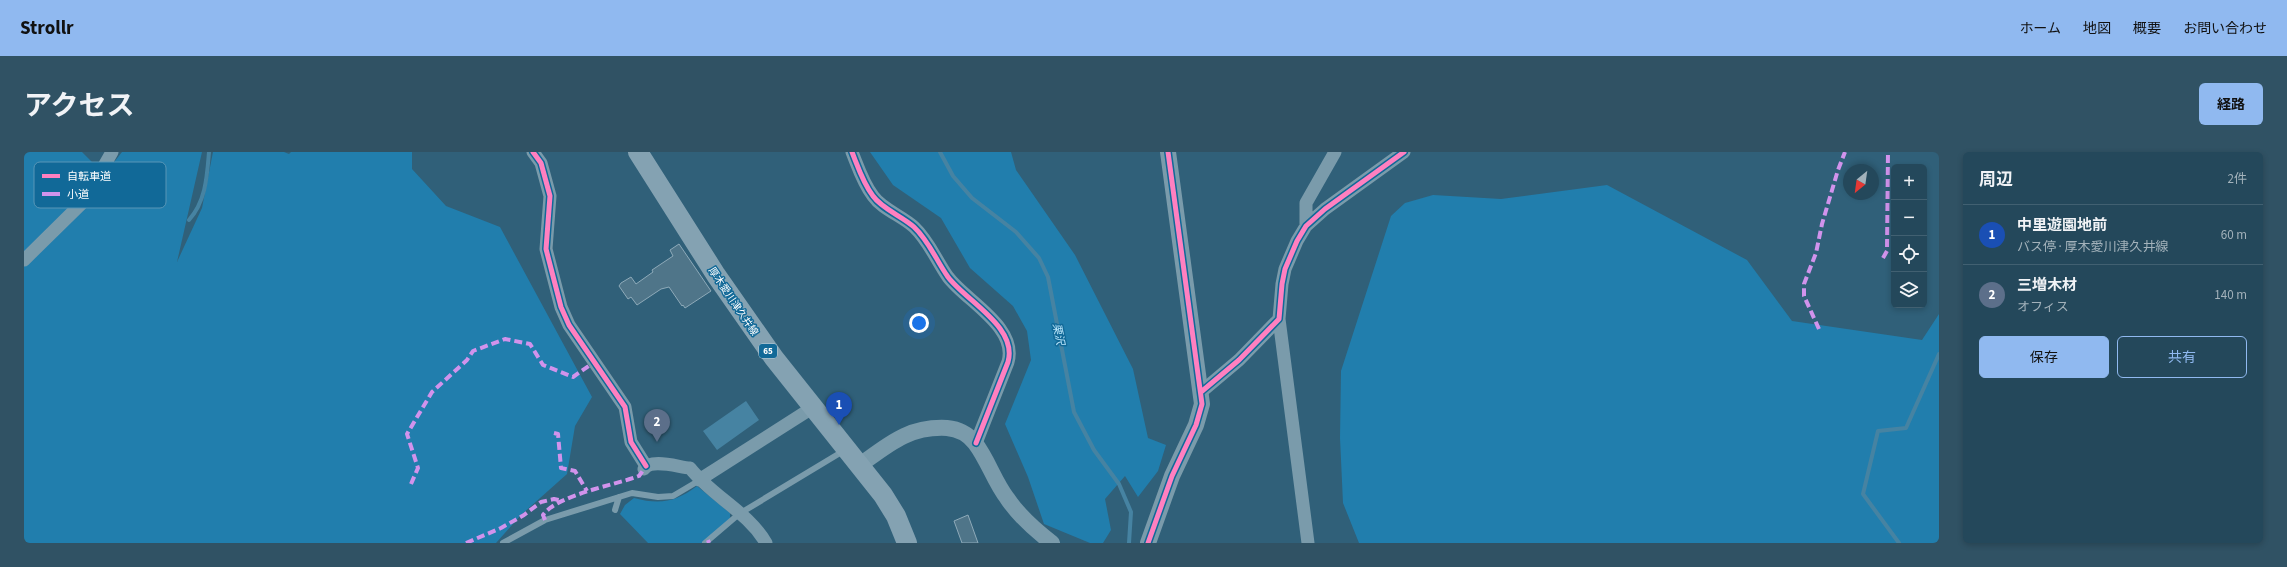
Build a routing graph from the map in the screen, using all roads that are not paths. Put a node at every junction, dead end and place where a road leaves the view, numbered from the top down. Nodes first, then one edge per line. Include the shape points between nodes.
1 (112, 152) edge
2 (533, 152) edge
3 (638, 152) edge
4 (852, 152) edge
5 (1168, 152) edge
6 (1334, 152) edge
7 (1404, 152) edge
8 (106, 162) edge
9 (77, 208) edge
10 (1306, 226) junction
11 (24, 260) edge
12 (1279, 319) junction
13 (1202, 392) junction
14 (812, 408) junction
15 (976, 443) junction
16 (846, 450) junction
17 (860, 465) junction
18 (699, 480) junction
19 (619, 497) junction
20 (615, 510) dead end
21 (739, 514) junction
22 (515, 540) edge
23 (503, 543) edge
24 (705, 543) edge
25 (766, 543) edge
26 (907, 543) edge
27 (1052, 543) edge
28 (1148, 543) edge
29 (1308, 543) edge

1 - 8 street
2 - 18 street via 541,163 550,196 546,249 561,307 581,344 625,407 631,442 645,467 653,464 690,468
3 - 14 main road, 厚木愛川津久井線 / 65 via 738,307
4 - 15 street via 873,197 919,232 949,278 987,314 1008,342 1008,362
5 - 13 street
6 - 10 street via 1306,203
7 - 10 street
9 - 11 street
10 - 12 street via 1285,269
12 - 13 street via 1239,360
12 - 29 street
13 - 28 street via 1200,414 1172,476
14 - 16 main road, 厚木愛川津久井線 / 65
14 - 18 street
15 - 17 street via 965,434 952,429 914,430 899,437
15 - 27 street via 1011,504 1029,524
16 - 17 main road, 厚木愛川津久井線 / 65
16 - 21 lane
17 - 26 main road, 厚木愛川津久井線 / 65 via 891,507
18 - 19 lane via 673,496 658,497 632,493
18 - 21 street
19 - 20 lane
19 - 22 lane via 545,520
21 - 24 lane
21 - 25 street
22 - 23 lane

